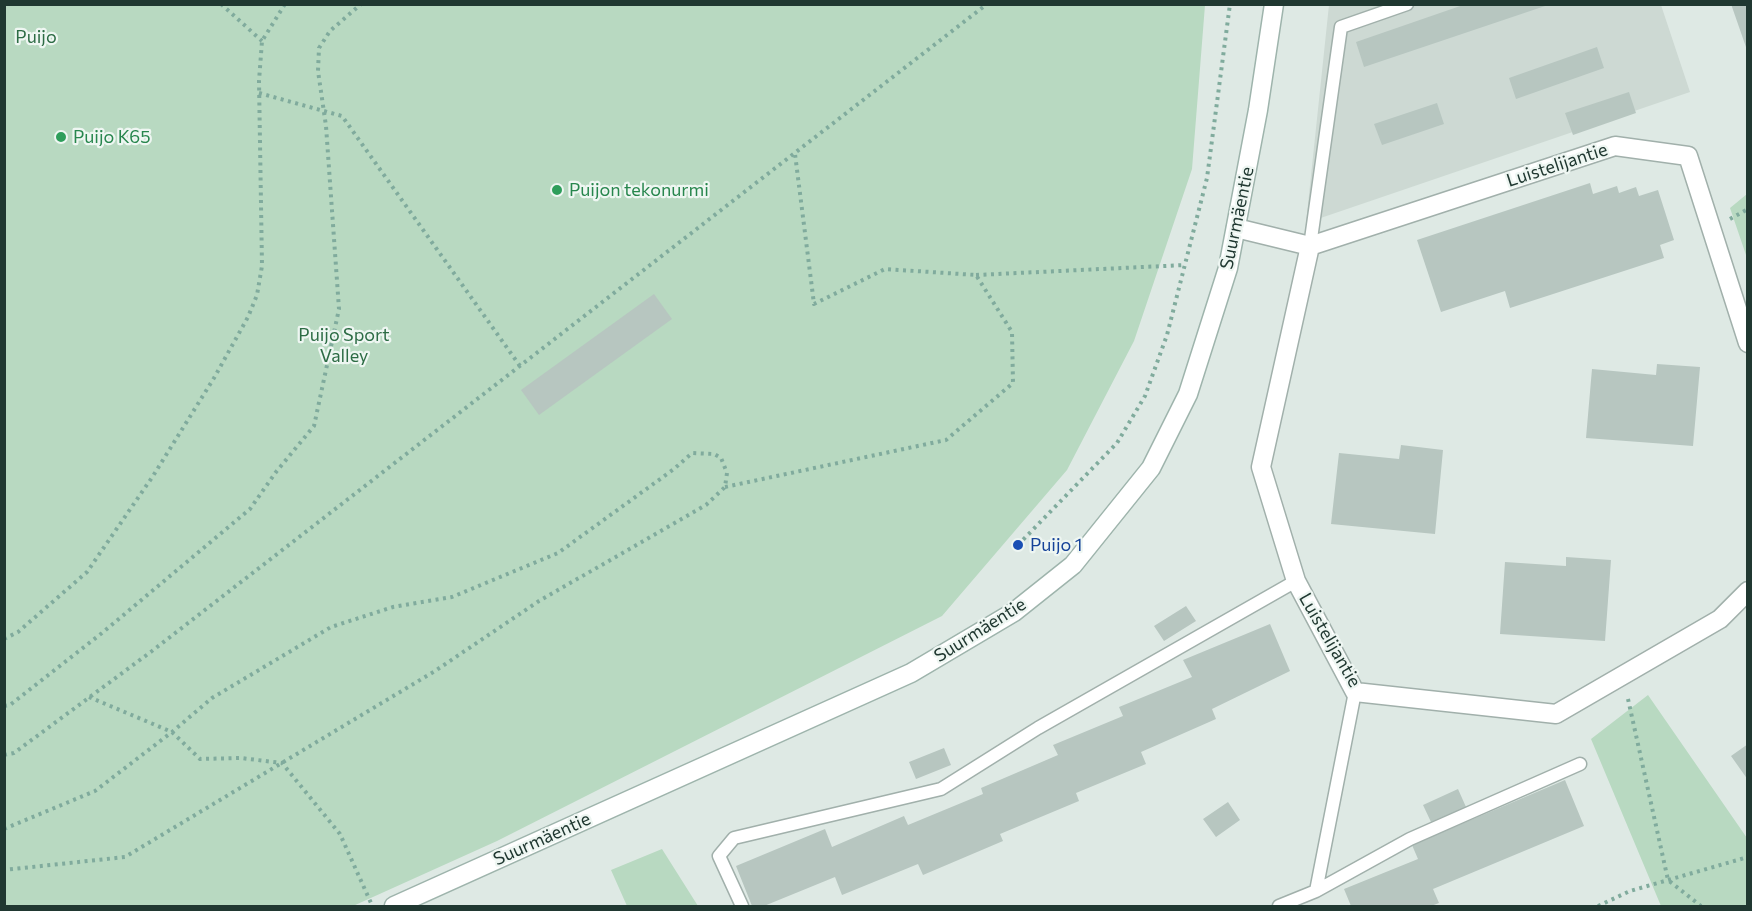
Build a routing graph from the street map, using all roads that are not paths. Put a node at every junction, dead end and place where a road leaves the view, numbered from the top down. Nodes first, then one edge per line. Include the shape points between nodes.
1 (1274, 4) edge
2 (1407, 4) edge
3 (1236, 228) junction
4 (1310, 246) junction
5 (1748, 343) edge
6 (1296, 581) junction
7 (1748, 591) edge
8 (1355, 692) junction
9 (1580, 764) dead end
10 (1316, 891) junction
11 (394, 906) edge
12 (742, 906) edge
13 (1279, 906) edge

1 - 3 street, Suurmäentie
2 - 4 lane via 1341,27
3 - 4 street
3 - 11 street, Suurmäentie via 1228,268 1188,394 1151,468 1073,565 1014,612 910,673
4 - 5 street, Luistelijantie via 1615,146 1688,156
4 - 6 street, Luistelijantie via 1261,467
6 - 8 street, Luistelijantie
6 - 12 lane via 1038,728 941,789 734,838 719,856
7 - 8 street, Luistelijantie via 1720,619 1556,714
8 - 10 lane
9 - 10 lane via 1410,839
10 - 13 lane

